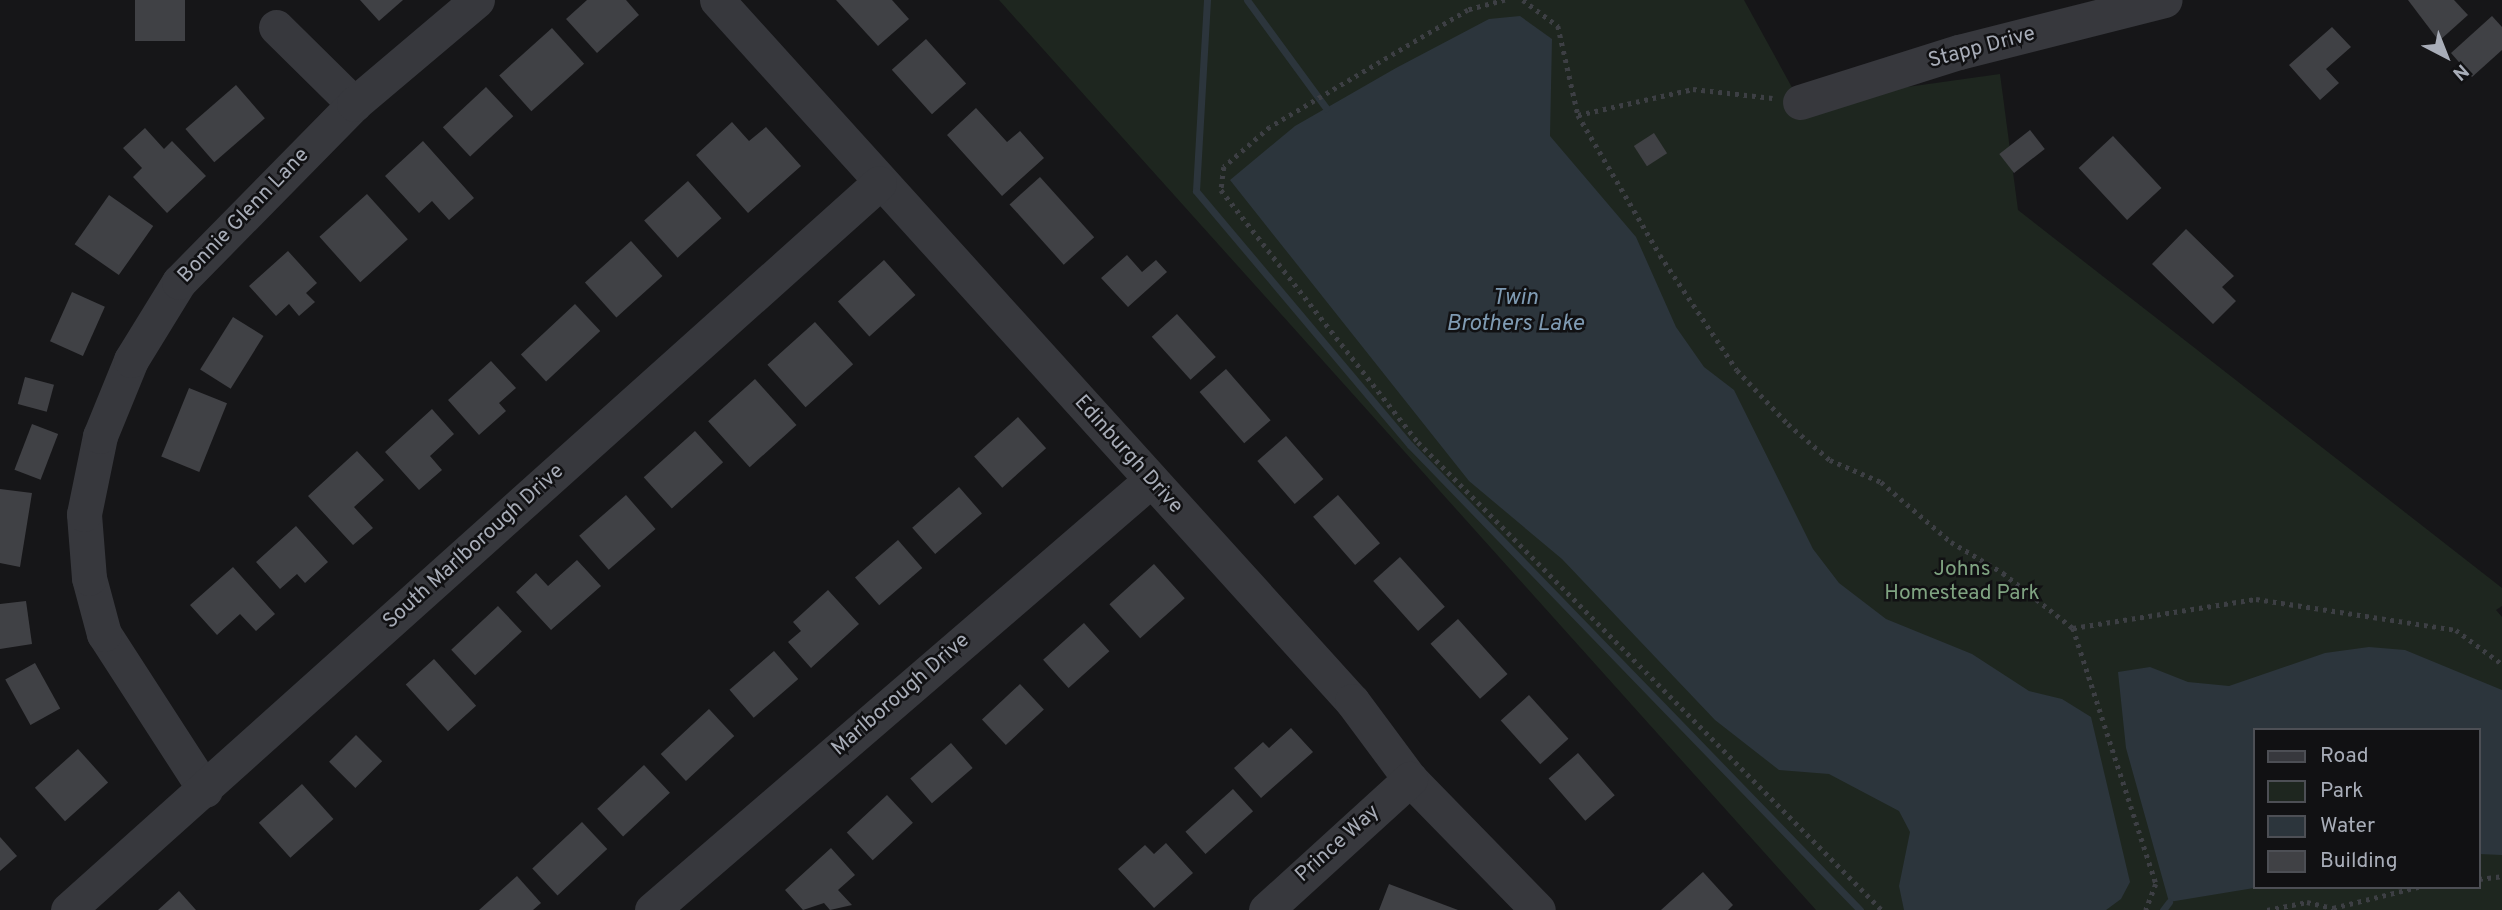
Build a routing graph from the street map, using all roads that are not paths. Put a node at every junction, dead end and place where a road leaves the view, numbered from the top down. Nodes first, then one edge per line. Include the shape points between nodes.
1 (477, 0) edge
2 (717, 0) edge
3 (2165, 0) edge
4 (276, 27) dead end
5 (1800, 102) road end
6 (354, 104) junction
7 (879, 183) junction
8 (1151, 480) junction
9 (1410, 779) junction
10 (205, 790) junction
11 (68, 910) edge
12 (652, 910) edge
13 (1266, 910) edge
14 (1538, 910) edge

1 - 6 street, Bonnie Glenn Lane
2 - 7 street, Edinburgh Drive
3 - 5 street, Stapp Drive via 1959,52
4 - 6 street
6 - 10 street, Bonnie Glenn Lane via 179,282 131,360 100,436 84,514 89,578 104,634
7 - 8 street, Edinburgh Drive
7 - 10 street, South Marlborough Drive
8 - 9 street, Edinburgh Drive via 1352,701
8 - 12 street, Marlborough Drive
9 - 13 street, Prince Way
9 - 14 street, Edinburgh Drive
10 - 11 street, South Marlborough Drive

